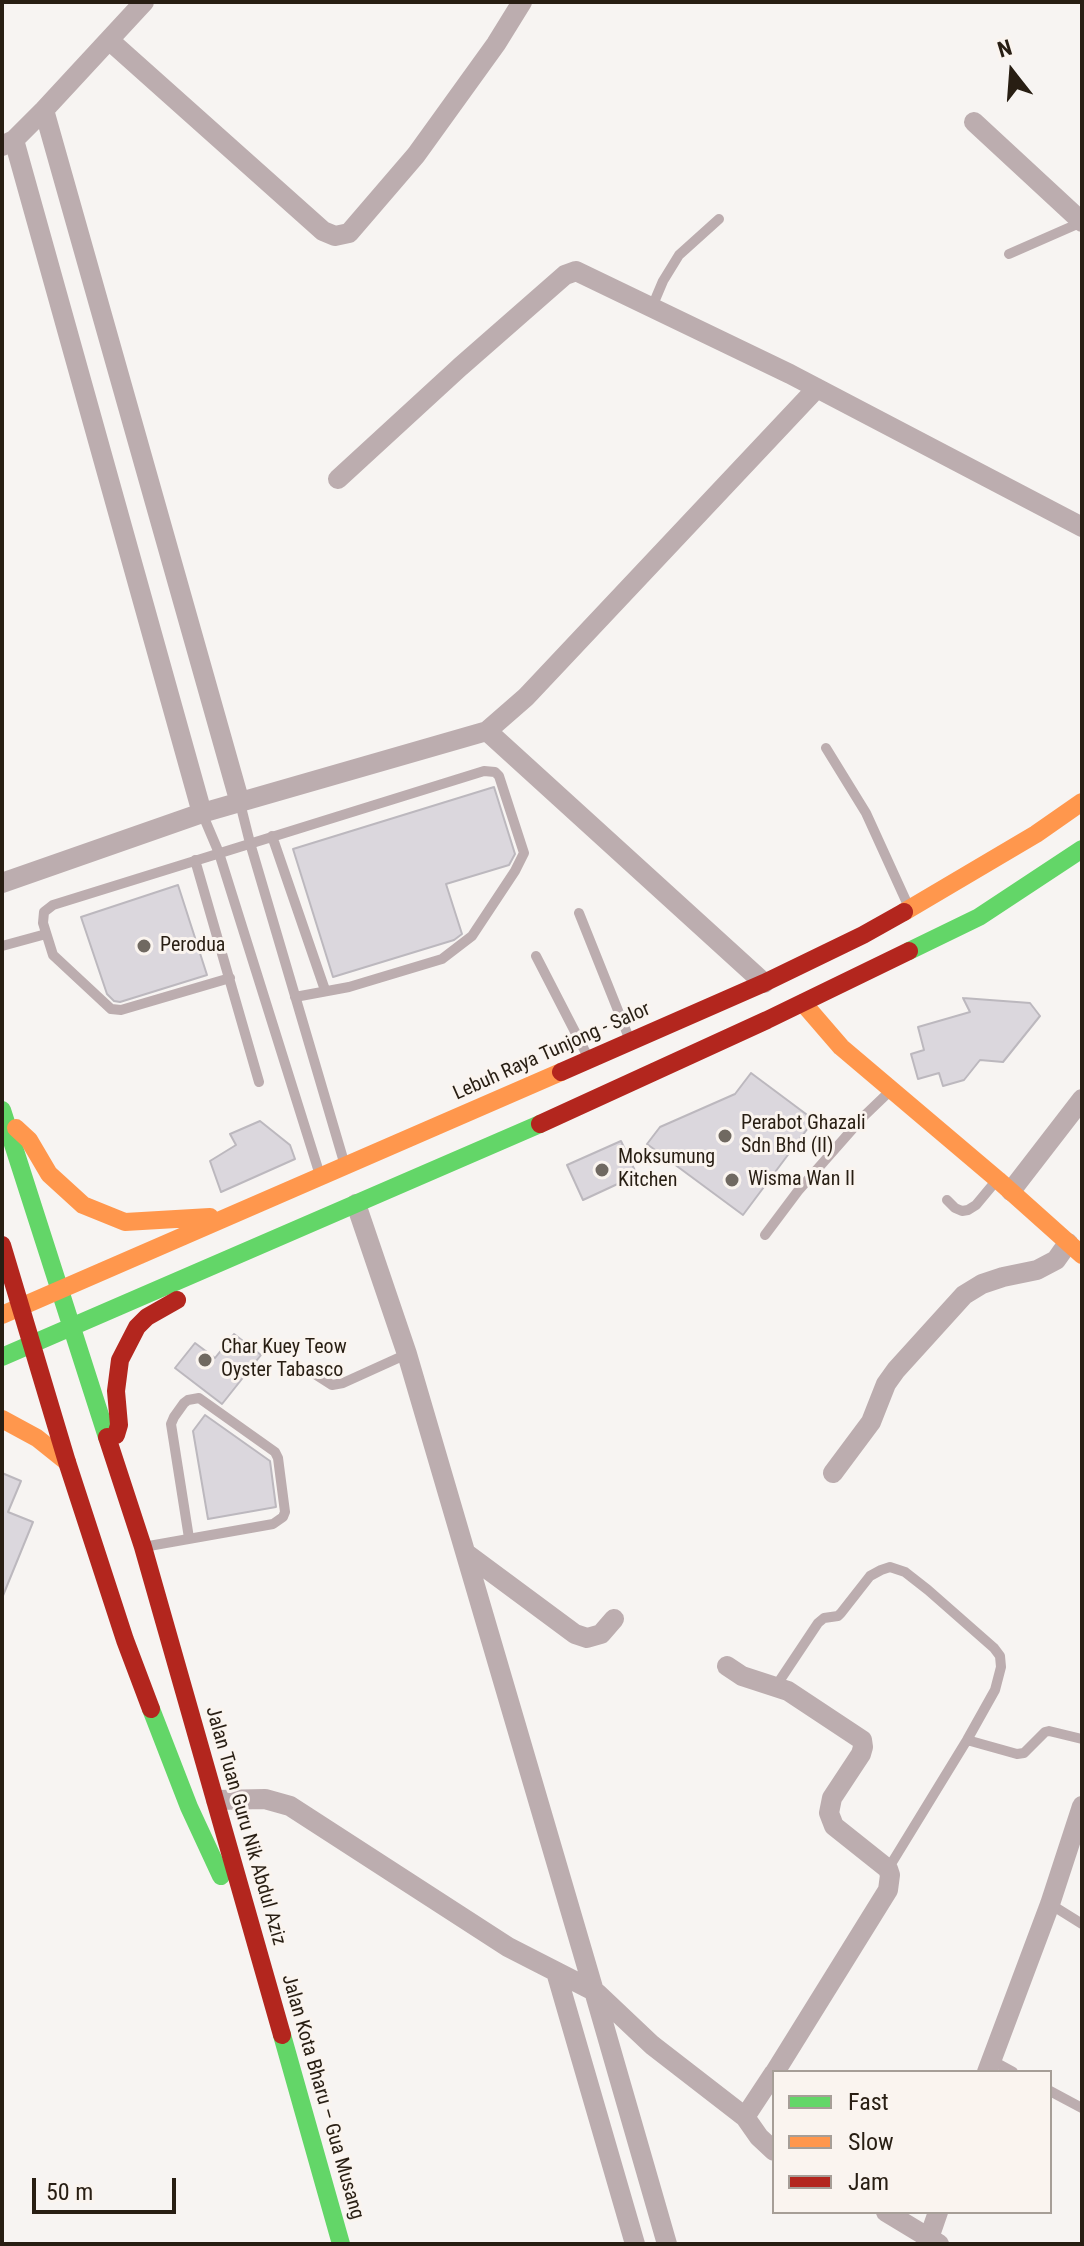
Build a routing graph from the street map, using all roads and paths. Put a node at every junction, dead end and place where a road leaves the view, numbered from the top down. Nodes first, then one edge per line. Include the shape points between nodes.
1 (144, 2) edge
2 (522, 2) edge
3 (109, 40) junction
4 (44, 110) junction
5 (974, 122) dead end
6 (8, 143) edge
7 (719, 219) dead end
8 (1082, 222) edge
9 (1009, 254) dead end
10 (652, 307) junction
11 (817, 388) junction
12 (338, 479) dead end
13 (1082, 527) edge
14 (487, 731) junction
15 (826, 748) dead end
16 (1082, 802) edge
17 (240, 803) junction
18 (202, 813) junction
19 (272, 836) junction
20 (250, 843) junction
21 (1082, 849) edge
22 (219, 853) junction
23 (195, 860) junction
24 (2, 883) edge
25 (910, 909) junction
26 (579, 913) dead end
27 (46, 934) junction
28 (2, 946) edge
29 (536, 956) dead end
30 (230, 978) junction
31 (764, 983) junction
32 (325, 990) junction
33 (295, 997) junction
34 (803, 1003) junction
35 (631, 1041) junction
36 (589, 1059) junction
37 (259, 1082) dead end
38 (891, 1090) junction
39 (1082, 1099) edge
40 (3, 1114) edge
41 (345, 1166) junction
42 (320, 1177) junction
43 (1004, 1185) junction
44 (947, 1200) dead end
45 (356, 1204) junction
46 (229, 1216) junction
47 (765, 1235) dead end
48 (2, 1245) edge
49 (1075, 1249) edge
50 (238, 1257) junction
51 (60, 1291) junction
52 (21, 1307) junction
53 (2, 1315) edge
54 (72, 1327) junction
55 (32, 1344) junction
56 (407, 1354) junction
57 (2, 1357) edge
58 (307, 1369) dead end
59 (2, 1419) edge
60 (111, 1452) junction
61 (67, 1462) junction
62 (833, 1473) dead end
63 (189, 1538) junction
64 (143, 1547) junction
65 (467, 1554) junction
66 (614, 1619) dead end
67 (727, 1666) dead end
68 (776, 1686) junction
69 (1082, 1739) edge
70 (967, 1740) junction
71 (216, 1800) junction
72 (1082, 1806) edge
73 (888, 1869) junction
74 (1050, 1904) junction
75 (1082, 1924) edge
76 (260, 1962) junction
77 (575, 1981) junction
78 (989, 2066) edge
79 (776, 2070) edge
80 (772, 2078) edge
81 (1052, 2092) edge
82 (1082, 2108) edge
83 (745, 2117) junction
84 (772, 2149) edge
85 (935, 2214) edge
86 (912, 2227) edge
87 (341, 2244) edge
88 (635, 2244) edge
89 (667, 2244) edge

1 - 3 street
2 - 3 street via 416,155 349,233 335,236 323,231
3 - 4 street
4 - 6 street
4 - 17 street
5 - 8 street
6 - 18 street
7 - 10 lane via 679,255
8 - 9 lane
10 - 11 street
10 - 12 street via 581,272 570,272
11 - 13 street
11 - 14 street via 526,697
14 - 17 street
14 - 31 street
15 - 25 lane via 866,813
16 - 25 main road, Lebuh Raya Tunjong - Salor
17 - 18 street
17 - 20 lane
18 - 22 lane
18 - 24 street
19 - 20 lane
19 - 32 lane
19 - 32 lane via 484,771 495,772 502,781 524,853 472,936 442,959
20 - 22 lane
20 - 33 lane
21 - 34 main road via 979,917
22 - 23 lane
22 - 42 lane
23 - 27 lane via 53,905 44,912
23 - 30 lane
25 - 31 main road, Lebuh Raya Tunjong - Salor
26 - 35 lane
27 - 28 lane
27 - 30 lane via 55,958 111,1009
29 - 36 lane
30 - 37 lane
31 - 35 main road, Lebuh Raya Tunjong - Salor
32 - 33 lane
33 - 41 lane
34 - 38 main road via 841,1047
34 - 45 main road
35 - 36 main road, Lebuh Raya Tunjong - Salor
36 - 41 main road, Lebuh Raya Tunjong - Salor
38 - 43 main road
38 - 47 lane
39 - 43 street
40 - 46 main road via 29,1140 49,1174 83,1205 125,1222
40 - 51 main road, Jalan Tuan Guru Nik Abdul Aziz
41 - 42 main road, Lebuh Raya Tunjong - Salor
42 - 46 main road, Lebuh Raya Tunjong - Salor
43 - 44 lane via 968,1210
43 - 49 main road
45 - 50 main road
45 - 56 street
46 - 51 main road, Lebuh Raya Tunjong - Salor
48 - 52 main road, Jalan Tuan Guru Nik Abdul Aziz
49 - 62 street via 1037,1270 982,1284 964,1295 896,1370 871,1422
50 - 54 main road
50 - 60 main road via 137,1327 120,1360 119,1425
51 - 52 main road, Lebuh Raya Tunjong - Salor
51 - 54 main road, Jalan Tuan Guru Nik Abdul Aziz
52 - 53 main road, Lebuh Raya Tunjong - Salor
52 - 55 main road, Jalan Tuan Guru Nik Abdul Aziz
54 - 55 main road
54 - 60 main road, Jalan Tuan Guru Nik Abdul Aziz
55 - 57 main road
55 - 61 main road, Jalan Tuan Guru Nik Abdul Aziz
56 - 58 lane via 332,1385
56 - 65 street
59 - 61 main road
60 - 64 main road, Jalan Tuan Guru Nik Abdul Aziz
61 - 76 main road, Jalan Tuan Guru Nik Abdul Aziz via 135,1668 189,1807
63 - 63 lane via 273,1524 285,1512 275,1452 199,1398 184,1403 171,1424
63 - 64 lane
64 - 71 main road, Jalan Tuan Guru Nik Abdul Aziz
65 - 66 street via 575,1634 601,1634
65 - 77 street
67 - 68 street
68 - 70 lane via 818,1623 838,1616 870,1576 896,1568 1000,1656 995,1690
68 - 73 street via 862,1740 861,1754 832,1798 829,1813 834,1826
69 - 70 lane via 1049,1731 1017,1754
70 - 73 lane
71 - 76 main road, Jalan Tuan Guru Nik Abdul Aziz
71 - 77 street via 265,1799 290,1806 508,1947
72 - 74 street
73 - 79 street via 888,1890
74 - 75 lane
74 - 78 street
76 - 87 main road, Jalan Kota Bharu – Gua Musang
77 - 83 street
77 - 88 street
77 - 89 street
80 - 83 street via 764,2100
81 - 82 lane
83 - 84 street
85 - 86 street

